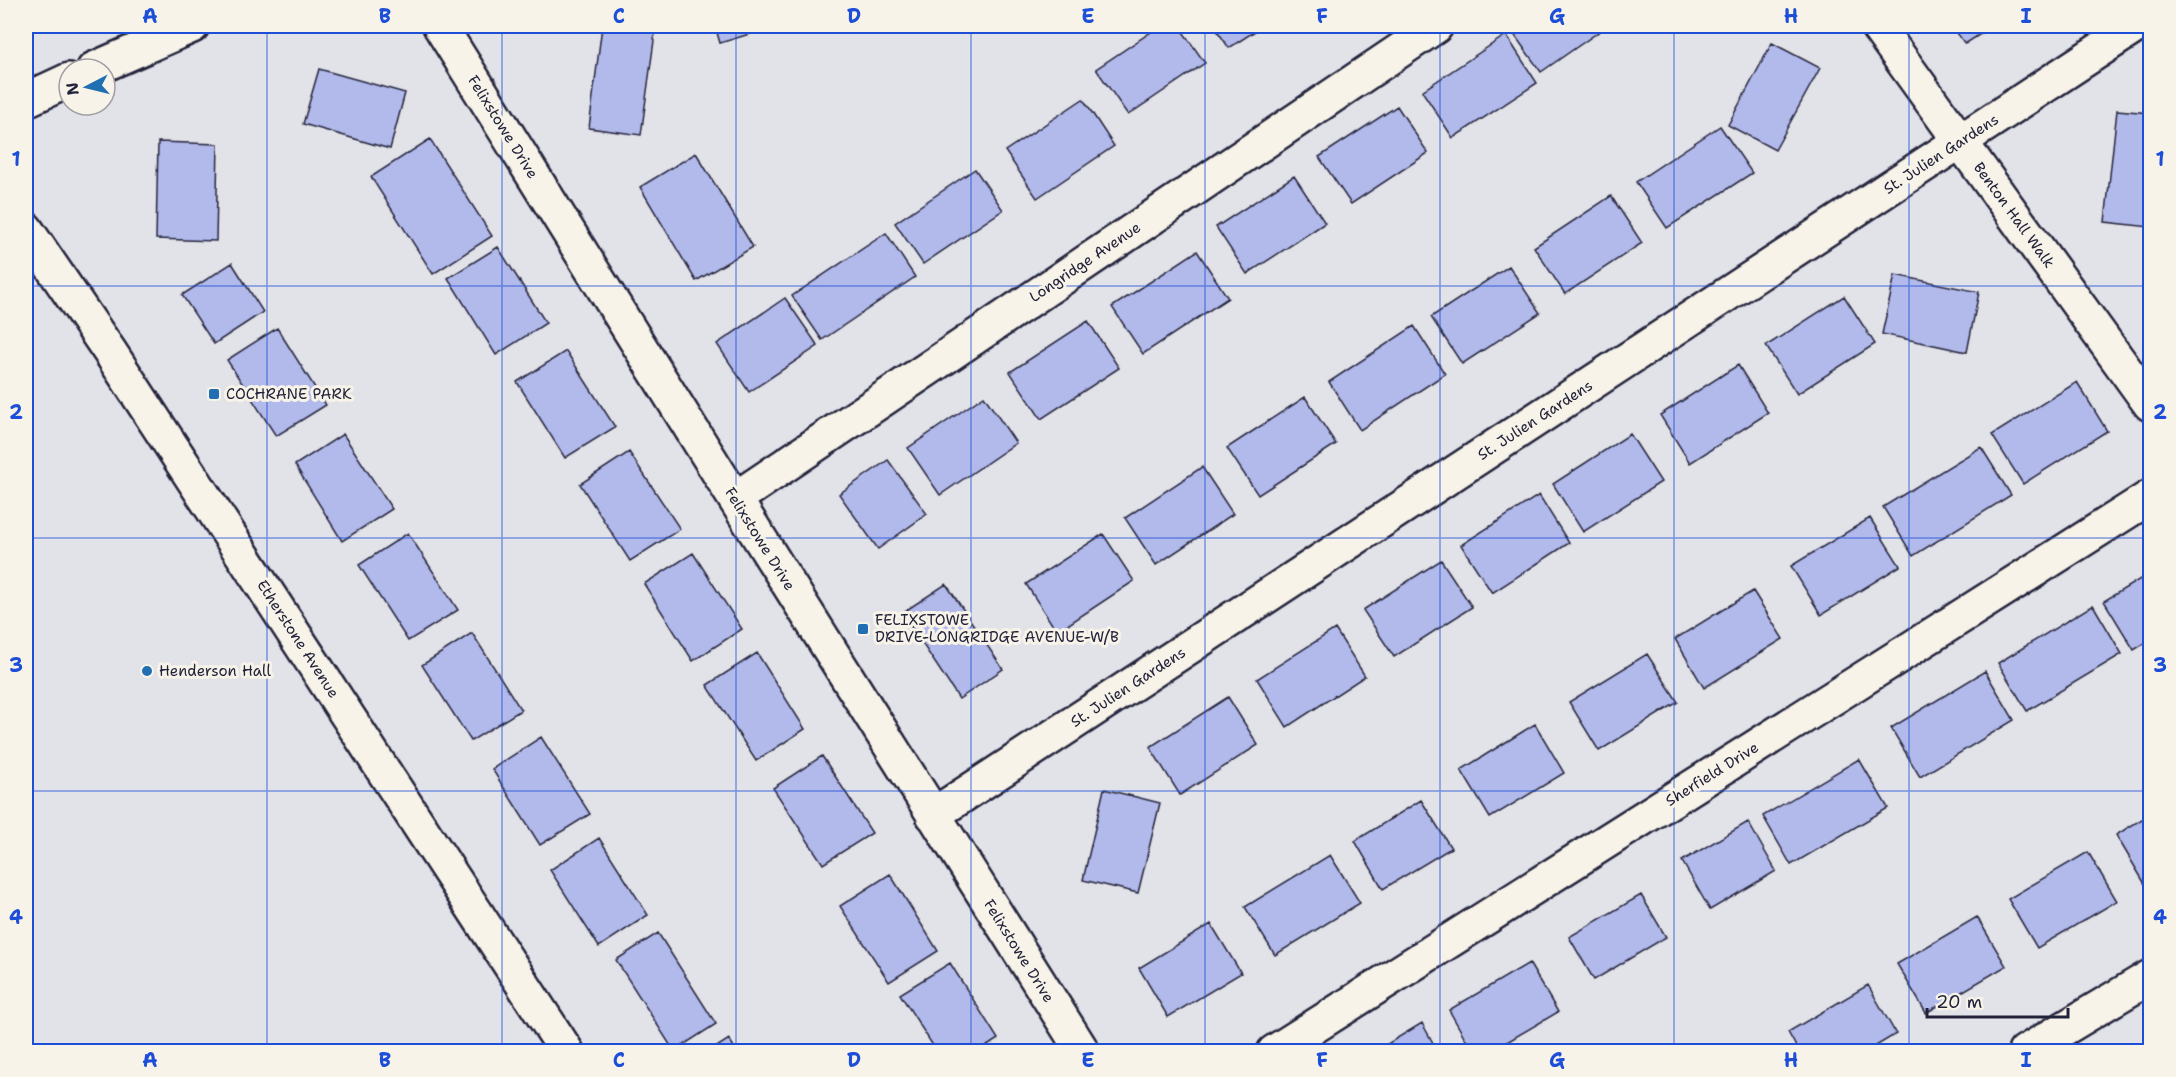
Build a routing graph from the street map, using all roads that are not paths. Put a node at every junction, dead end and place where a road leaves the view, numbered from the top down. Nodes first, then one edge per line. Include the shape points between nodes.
1 (192, 26) edge
2 (440, 26) edge
3 (1436, 26) edge
4 (1878, 26) edge
5 (2136, 26) edge
6 (117, 59) edge
7 (57, 86) edge
8 (26, 100) edge
9 (1962, 141) junction
10 (26, 229) edge
11 (2151, 404) edge
12 (2151, 497) edge
13 (735, 500) junction
14 (933, 814) junction
15 (2151, 977) edge
16 (567, 1052) edge
17 (1083, 1052) edge
18 (1274, 1052) edge
19 (2025, 1052) edge

1 - 6 street
2 - 13 street, Felixstowe Drive
3 - 13 street, Longridge Avenue
4 - 9 street, Benton Hall Walk
5 - 9 street, St. Julien Gardens
7 - 8 street
9 - 11 street, Benton Hall Walk
9 - 14 street, St. Julien Gardens
10 - 16 street, Etherstone Avenue
12 - 18 street, Sherfield Drive
13 - 14 street, Felixstowe Drive
14 - 17 street, Felixstowe Drive
15 - 19 street

